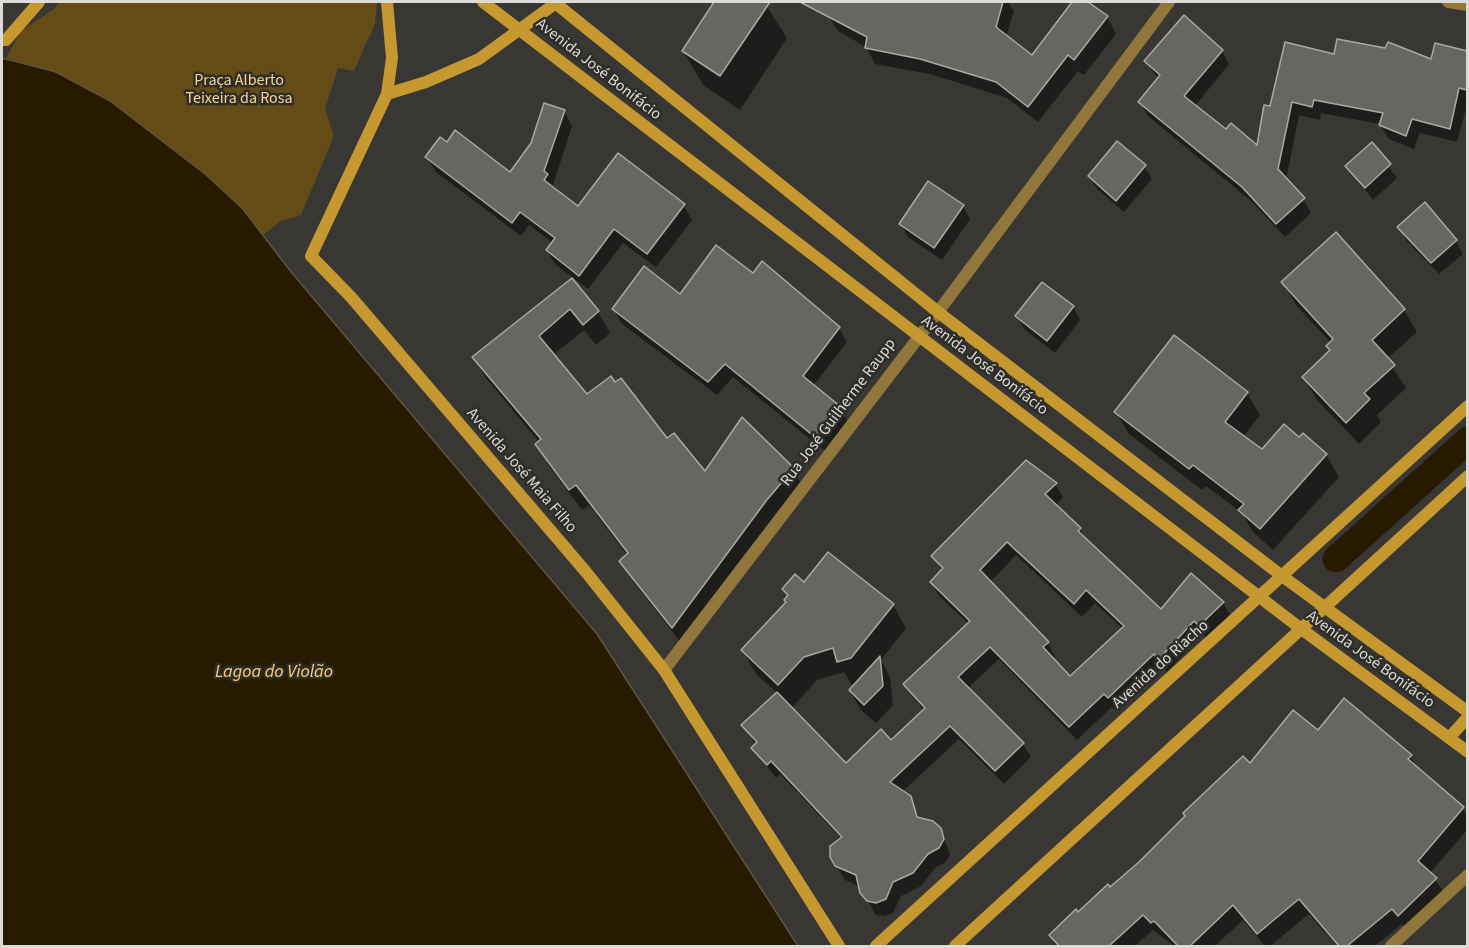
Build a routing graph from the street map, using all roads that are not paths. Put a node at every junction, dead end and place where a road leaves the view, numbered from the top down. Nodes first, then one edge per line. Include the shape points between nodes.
1 (39, 2) edge
2 (387, 2) edge
3 (483, 2) edge
4 (556, 2) edge
5 (1169, 2) edge
6 (1448, 2) edge
7 (1467, 4) edge
8 (520, 31) junction
9 (2, 40) edge
10 (387, 94) junction
11 (938, 312) junction
12 (918, 336) junction
13 (1467, 406) edge
14 (1467, 477) edge
15 (1282, 576) junction
16 (1260, 598) junction
17 (1324, 606) junction
18 (1300, 628) junction
19 (664, 670) junction
20 (1467, 712) edge
21 (1467, 717) edge
22 (1449, 738) junction
23 (1467, 752) edge
24 (1467, 875) edge
25 (839, 946) edge
26 (876, 946) edge
27 (955, 946) edge
28 (1391, 946) edge

1 - 9 street
2 - 10 street, Avenida José Maia Filho via 392,58
3 - 8 street, Avenida José Bonifácio
4 - 8 street
4 - 11 street, Avenida José Bonifácio
5 - 11 street, Rua José Guilherme Raupp
6 - 7 street
8 - 10 street via 470,63
8 - 12 street, Avenida José Bonifácio
10 - 19 street, Avenida José Maia Filho via 311,256 351,297 578,563
11 - 12 street, Rua José Guilherme Raupp
11 - 15 street, Avenida José Bonifácio
12 - 16 street, Avenida José Bonifácio
12 - 19 street, Rua José Guilherme Raupp
13 - 15 street, Avenida do Riacho
14 - 17 street
15 - 16 street, Avenida do Riacho
15 - 17 street, Avenida José Bonifácio
16 - 18 street, Avenida José Bonifácio
16 - 26 street, Avenida do Riacho
17 - 18 street
17 - 20 street, Avenida José Bonifácio
18 - 22 street, Avenida José Bonifácio
18 - 27 street
19 - 25 street, Avenida José Maia Filho
21 - 22 street
22 - 23 street, Avenida José Bonifácio
24 - 28 street

